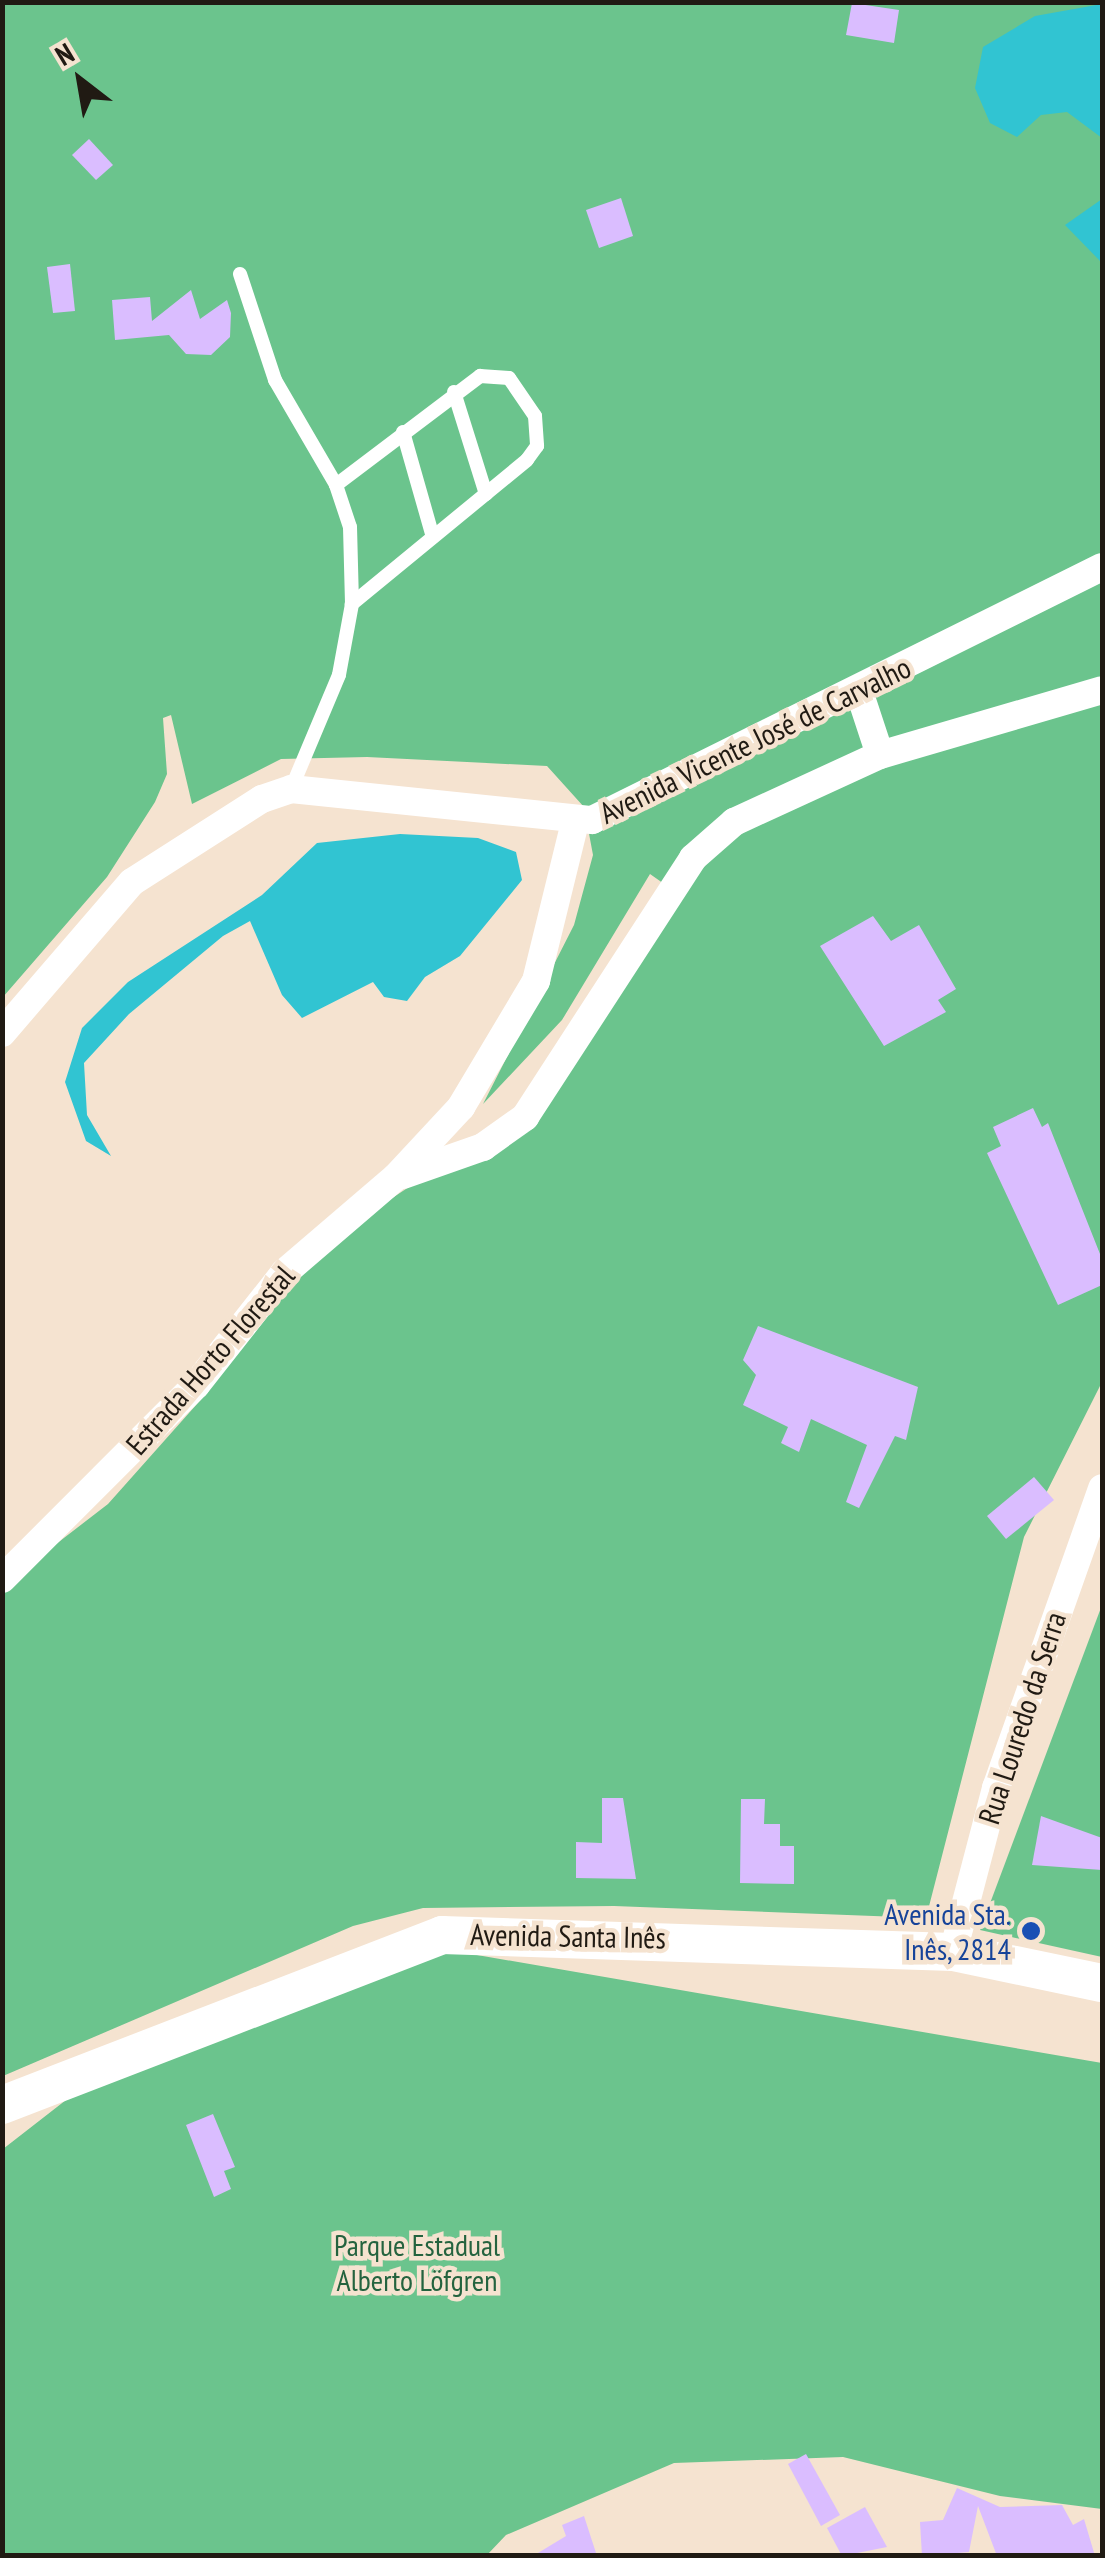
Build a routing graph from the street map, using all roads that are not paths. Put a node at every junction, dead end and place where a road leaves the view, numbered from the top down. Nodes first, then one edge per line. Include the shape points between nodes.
1 (240, 274) dead end
2 (454, 392) junction
3 (403, 432) junction
4 (336, 485) junction
5 (486, 494) junction
6 (433, 537) junction
7 (1102, 567) edge
8 (352, 604) junction
9 (859, 690) junction
10 (1102, 690) edge
11 (880, 756) junction
12 (292, 789) junction
13 (575, 822) junction
14 (2, 1034) edge
15 (389, 1183) junction
16 (1102, 1488) edge
17 (2, 1579) edge
18 (954, 1952) junction
19 (1102, 1983) edge
20 (2, 2105) edge

1 - 4 lane via 275,380
2 - 3 lane
2 - 5 lane
2 - 5 lane via 494,373 509,378 536,416 537,446
3 - 4 lane
3 - 6 lane
4 - 8 lane via 350,527
5 - 6 lane
6 - 8 lane
7 - 9 street, Avenida Vicente José de Carvalho
8 - 12 lane via 322,728
9 - 11 street
9 - 13 street, Avenida Vicente José de Carvalho via 618,811
10 - 11 street
11 - 15 street via 734,822 693,858 525,1116 483,1147
12 - 13 street, Avenida Vicente José de Carvalho
12 - 14 street via 154,864 56,963
13 - 15 street, Estrada Horto Florestal via 556,924 510,1033 461,1107
15 - 17 street, Estrada Horto Florestal via 284,1273 196,1385
16 - 18 street, Rua Louredo da Serra via 996,1788
18 - 19 main road, Avenida Santa Inês
18 - 20 main road, Avenida Santa Inês via 442,1935

